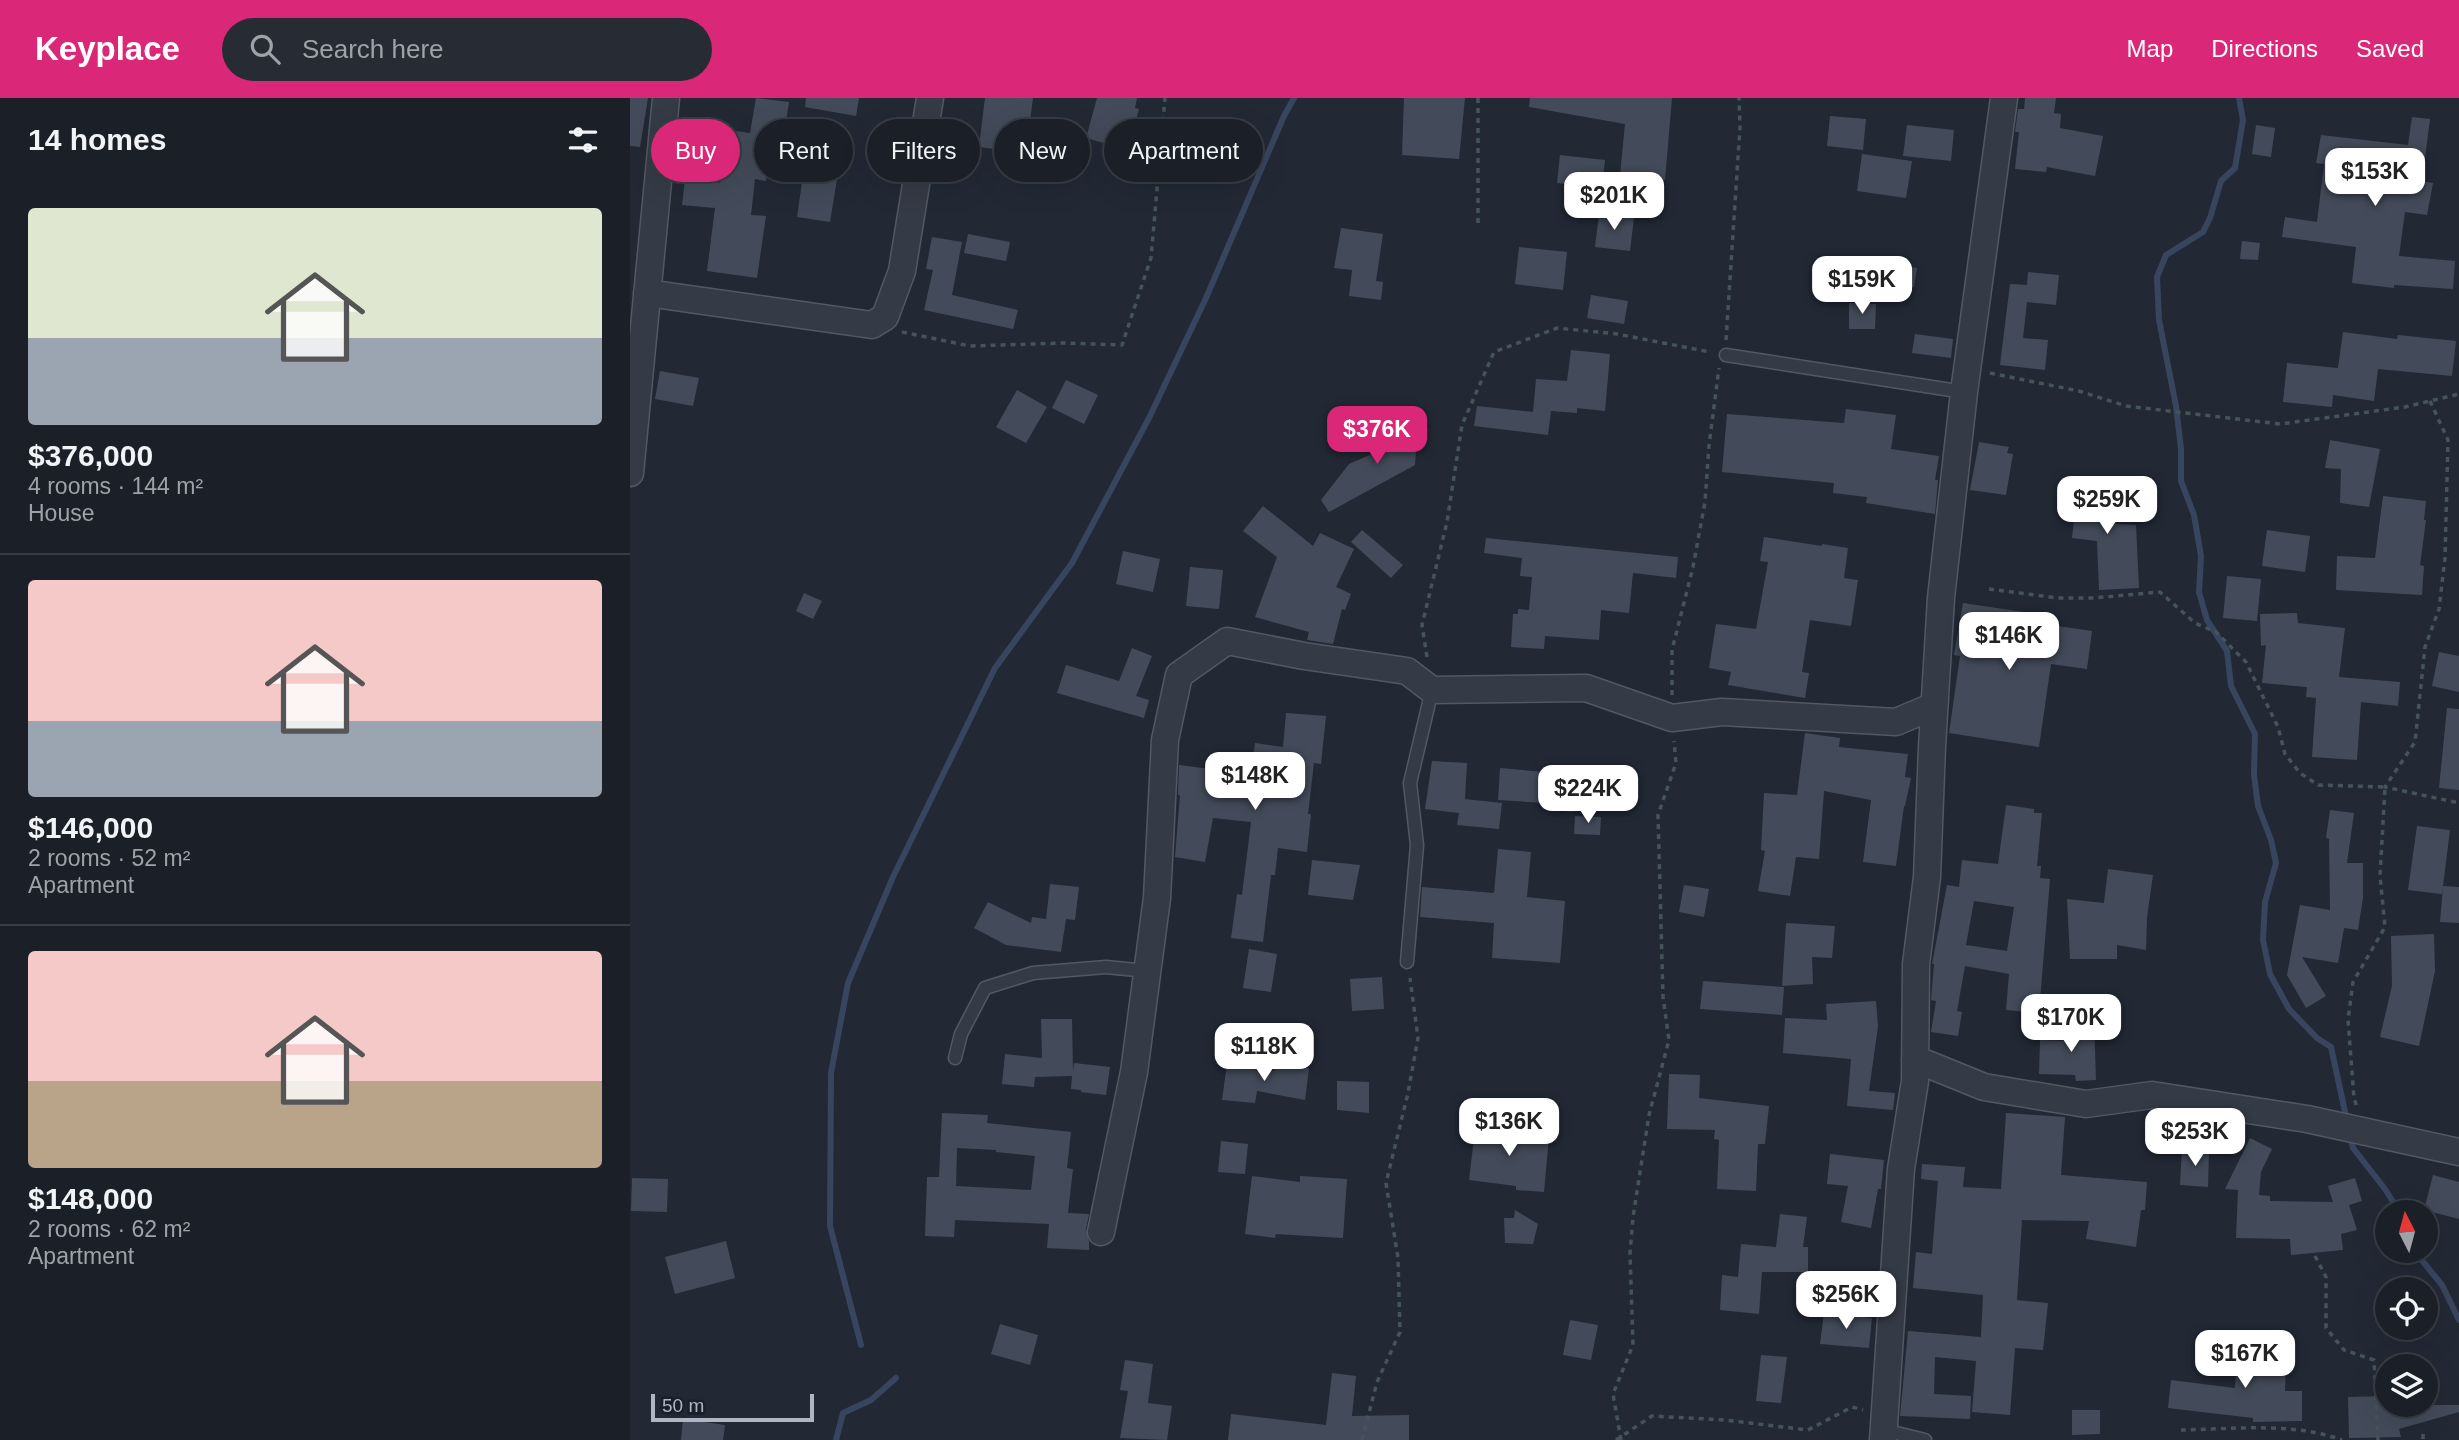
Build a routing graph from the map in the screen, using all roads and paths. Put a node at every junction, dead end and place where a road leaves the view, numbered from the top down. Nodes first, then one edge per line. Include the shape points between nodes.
1 (666, 98) edge
2 (930, 98) edge
3 (1165, 98) edge
4 (1478, 98) edge
5 (1739, 98) edge
6 (2004, 98) edge
7 (1478, 228) dead end
8 (647, 293) junction
9 (872, 325) junction
10 (1726, 355) junction
11 (1966, 380) junction
12 (2459, 394) edge
13 (2430, 401) junction
14 (630, 473) edge
15 (1989, 589) dead end
16 (1432, 690) junction
17 (1934, 706) junction
18 (1672, 718) junction
19 (2385, 787) junction
20 (2459, 803) edge
21 (1407, 962) joint
22 (1147, 971) junction
23 (955, 1058) dead end
24 (1915, 1059) junction
25 (2364, 1132) junction
26 (2459, 1152) edge
27 (1101, 1232) dead end
28 (2315, 1256) dead end
29 (1884, 1429) edge
30 (2181, 1430) dead end
31 (2423, 1434) dead end
32 (1619, 1439) edge
33 (1362, 1440) edge
34 (1925, 1440) edge
35 (2342, 1440) edge
36 (2378, 1440) edge
37 (2423, 1440) edge

1 - 8 street
2 - 9 street via 902,271 885,317
3 - 9 path via 1151,258 1122,345 970,346
4 - 7 path
5 - 10 path
6 - 11 street
8 - 9 street
8 - 14 street
10 - 11 lane
10 - 16 path via 1617,334 1557,328 1494,352 1462,425 1447,522 1422,625
10 - 18 path via 1718,371 1705,502 1672,650
11 - 13 path via 2079,391 2126,406 2280,424
11 - 17 street via 1941,598
12 - 13 path
13 - 19 path via 2448,440 2445,558 2439,609 2425,647 2415,742
15 - 19 path via 2058,598 2160,592 2196,623 2216,632 2246,662 2278,727 2285,754 2301,773 2318,785
16 - 18 street via 1586,688
16 - 21 lane via 1410,783 1417,845
16 - 22 street via 1407,671 1227,641 1179,675 1165,740 1157,898
17 - 18 street via 1896,722 1722,712
17 - 24 street via 1927,877 1916,964
18 - 32 path via 1676,763 1658,815 1663,997 1669,1040 1649,1115 1633,1217 1633,1345 1613,1394
19 - 20 path
19 - 25 path via 2380,876 2385,927 2353,982 2348,1020 2354,1098
21 - 33 path via 1418,1038 1386,1184 1398,1258 1400,1332 1377,1382
22 - 23 lane via 1106,967 1033,973 985,988 961,1034
22 - 27 street via 1134,1072
24 - 25 street via 1984,1087 2086,1104 2152,1095
24 - 29 street via 1901,1169
25 - 26 street
28 - 36 path via 2326,1277 2326,1328 2344,1350 2374,1360
29 - 32 path via 1852,1407 1808,1430 1652,1416
29 - 34 lane
30 - 35 path via 2318,1431
31 - 37 path

